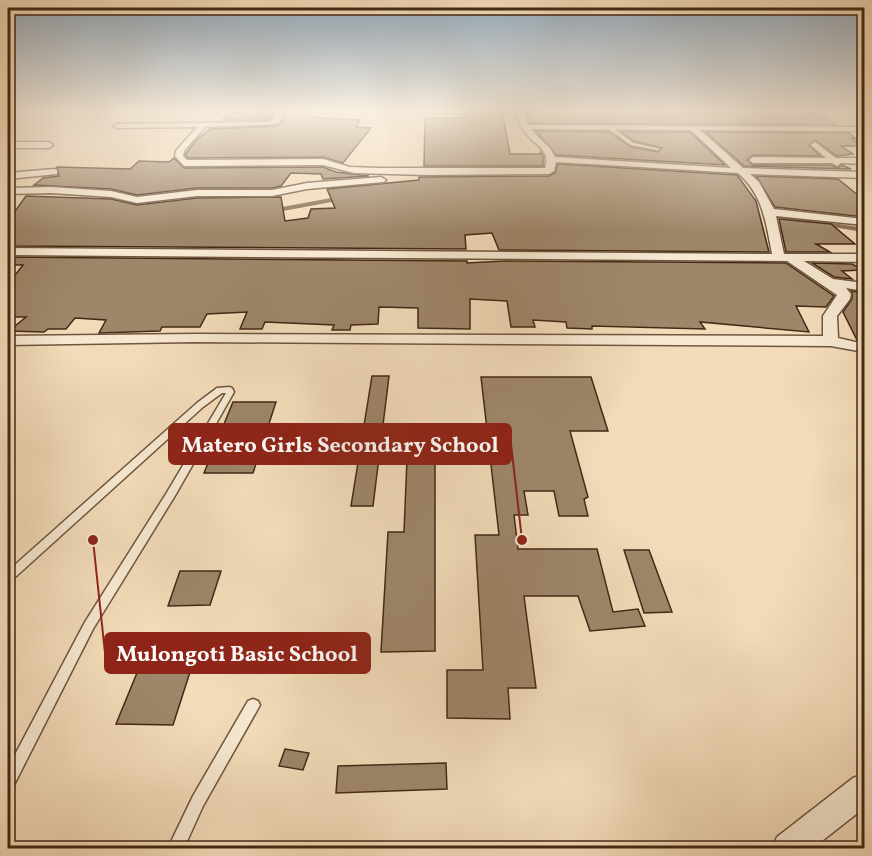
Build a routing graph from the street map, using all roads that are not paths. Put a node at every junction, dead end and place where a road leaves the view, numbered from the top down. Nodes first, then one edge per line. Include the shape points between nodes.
1 (180, 151) edge
2 (548, 151) edge
3 (718, 151) edge
4 (823, 151) edge
5 (552, 159) junction
6 (727, 159) junction
7 (834, 160) junction
8 (864, 161) edge
9 (549, 171) junction
10 (560, 171) dead end
11 (571, 171) dead end
12 (582, 171) dead end
13 (740, 171) junction
14 (54, 172) dead end
15 (430, 172) junction
16 (850, 174) junction
17 (864, 175) edge
18 (8, 176) edge
19 (8, 191) edge
20 (770, 212) junction
21 (864, 222) edge
22 (8, 252) edge
23 (784, 257) junction
24 (864, 258) edge
25 (828, 282) junction
26 (864, 287) edge
27 (8, 341) edge
28 (831, 341) junction
29 (864, 348) edge
30 (8, 577) edge
31 (253, 705) dead end
32 (8, 782) edge
33 (864, 789) edge
34 (176, 849) edge
35 (788, 849) edge

1 - 15 street via 184,162 324,162 350,170
2 - 5 street
3 - 6 street
4 - 7 street
5 - 9 street
5 - 13 street
6 - 7 street
6 - 13 street
7 - 8 street
7 - 16 street
9 - 10 street
9 - 15 street
11 - 12 street
13 - 16 street
13 - 20 street via 754,182
14 - 18 street
15 - 19 street via 272,193 197,193 137,200 111,194
16 - 17 street
20 - 21 street
20 - 23 street
22 - 23 street
23 - 24 street
23 - 25 street
25 - 26 street
25 - 28 street via 844,294 830,316
27 - 28 street
28 - 29 street
30 - 32 lane via 200,405 216,392 229,390 199,448 89,626
31 - 34 lane via 198,801
33 - 35 street

